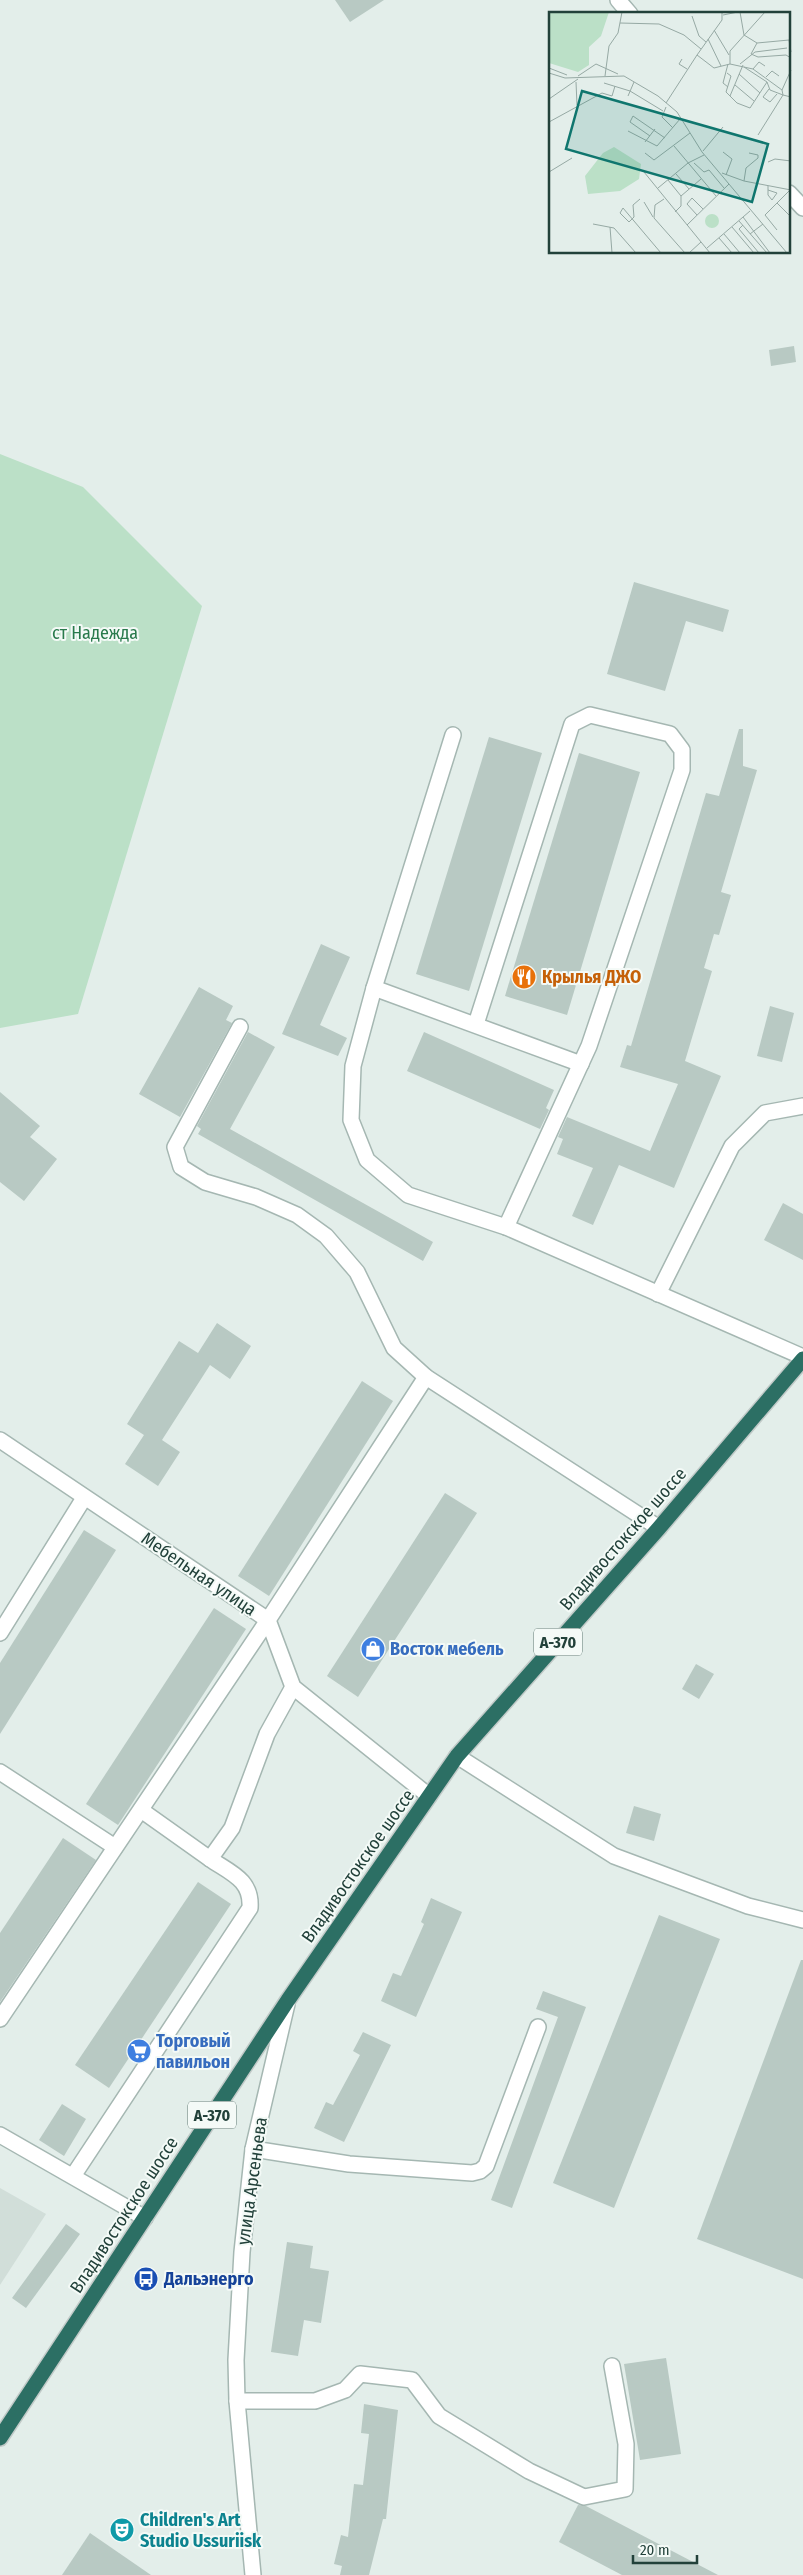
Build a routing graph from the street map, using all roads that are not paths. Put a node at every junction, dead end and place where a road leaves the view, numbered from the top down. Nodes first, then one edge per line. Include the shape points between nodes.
1 (618, 0) edge
2 (628, 12) edge
3 (790, 194) edge
4 (803, 208) edge
5 (453, 734) dead end
6 (374, 988) junction
7 (476, 1024) junction
8 (240, 1027) dead end
9 (581, 1064) junction
10 (803, 1106) edge
11 (506, 1226) junction
12 (658, 1294) junction
13 (803, 1358) edge
14 (426, 1377) junction
15 (0, 1440) edge
16 (84, 1498) junction
17 (659, 1528) junction
18 (268, 1620) junction
19 (0, 1633) edge
20 (293, 1687) junction
21 (457, 1756) junction
22 (0, 1772) edge
23 (430, 1796) junction
24 (141, 1810) junction
25 (115, 1847) junction
26 (210, 1859) junction
27 (803, 1920) edge
28 (288, 2000) junction
29 (0, 2019) edge
30 (538, 2027) dead end
31 (0, 2135) edge
32 (253, 2149) junction
33 (73, 2176) junction
34 (145, 2218) junction
35 (612, 2366) dead end
36 (237, 2401) junction
37 (0, 2438) edge
38 (253, 2575) edge

1 - 2 street
3 - 4 street
5 - 6 street
6 - 7 street
6 - 11 street via 353,1066 351,1120 366,1160 408,1195
7 - 9 street
7 - 9 street via 572,724 590,715 670,734 682,750 682,770
8 - 14 street via 175,1146 181,1167 205,1182 256,1197 297,1215 326,1236 357,1272 394,1348
9 - 11 street
10 - 12 street via 765,1113 732,1146
11 - 12 street
12 - 13 street
13 - 17 highway, Владивостокское шоссе / А-370
14 - 17 street
14 - 18 street
15 - 16 street, Мебельная улица
16 - 18 street, Мебельная улица
16 - 19 street
17 - 21 highway, Владивостокское шоссе / А-370
18 - 20 street, Мебельная улица
18 - 24 street
20 - 23 street
20 - 26 street via 266,1734 232,1828
21 - 23 highway, Владивостокское шоссе / А-370
21 - 27 street via 614,1856 748,1906
22 - 25 street
23 - 28 highway, Владивостокское шоссе / А-370
24 - 25 street
24 - 26 street
25 - 29 street
26 - 33 street via 245,1884 251,1896 250,1908
28 - 32 street, улица Арсеньева
28 - 34 highway, Владивостокское шоссе / А-370
30 - 32 street via 486,2166 480,2171 349,2164
31 - 33 street
32 - 36 street, улица Арсеньева via 242,2252
33 - 34 street
34 - 37 highway, Владивостокское шоссе / А-370
35 - 36 street via 626,2444 625,2488 584,2498 529,2471 439,2416 412,2380 360,2374 345,2390 315,2400
36 - 38 street, улица Арсеньева

